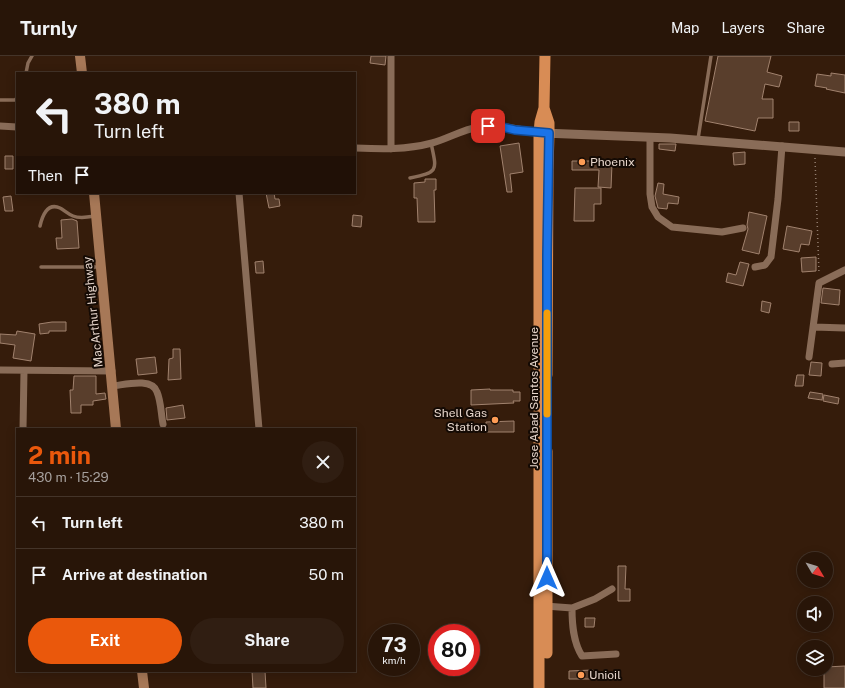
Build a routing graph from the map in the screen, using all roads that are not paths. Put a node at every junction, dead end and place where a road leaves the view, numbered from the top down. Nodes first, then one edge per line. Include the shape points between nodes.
1 (32, 56) edge
2 (80, 56) edge
3 (391, 56) edge
4 (545, 56) edge
5 (711, 56) edge
6 (26, 72) edge
7 (82, 72) edge
8 (16, 99) edge
9 (0, 100) edge
10 (0, 126) edge
11 (16, 127) edge
12 (544, 133) junction
13 (650, 137) junction
14 (698, 139) junction
15 (431, 143) junction
16 (782, 146) junction
17 (356, 148) edge
18 (391, 149) junction
19 (845, 152) edge
20 (410, 178) dead end
21 (94, 194) edge
22 (239, 194) edge
23 (96, 216) junction
24 (40, 226) dead end
25 (742, 228) dead end
26 (42, 267) dead end
27 (101, 267) junction
28 (755, 267) dead end
29 (845, 270) edge
30 (814, 327) junction
31 (845, 328) edge
32 (809, 357) dead end
33 (845, 363) edge
34 (832, 364) dead end
35 (0, 370) edge
36 (24, 371) junction
37 (112, 371) junction
38 (112, 386) junction
39 (163, 424) dead end
40 (23, 428) edge
41 (116, 428) edge
42 (259, 428) edge
43 (612, 589) dead end
44 (543, 606) junction
45 (572, 608) junction
46 (616, 654) dead end
47 (142, 672) edge
48 (144, 688) edge
49 (539, 688) edge
50 (546, 688) edge

1 - 6 lane
2 - 7 main road
3 - 18 street
4 - 12 highway, Jose Abad Santos Avenue via 544,108 549,123
5 - 14 lane
8 - 9 lane
10 - 11 street
12 - 13 street
12 - 15 street via 498,126 479,127
12 - 44 highway, Jose Abad Santos Avenue via 547,247
13 - 14 street
13 - 25 street via 650,194 652,207 658,217 672,227 722,232
14 - 16 street
15 - 18 street
15 - 20 lane via 435,163 433,170 428,174
16 - 19 street
16 - 28 street via 771,257 765,265
17 - 18 street
21 - 23 main road, MacArthur Highway
22 - 42 street
23 - 24 lane via 73,216 56,206 42,216
23 - 27 main road, MacArthur Highway
26 - 27 lane
27 - 37 main road, MacArthur Highway
29 - 30 street via 819,283
30 - 31 street
30 - 32 street
33 - 34 street
35 - 36 street
36 - 37 street
36 - 40 street
37 - 38 main road, MacArthur Highway
38 - 39 street via 144,382 157,390
38 - 41 main road, MacArthur Highway
43 - 45 street
44 - 45 street
44 - 49 highway, Jose Abad Santos Avenue
44 - 50 highway, Jose Abad Santos Avenue
45 - 46 street via 576,647 582,656
47 - 48 main road

